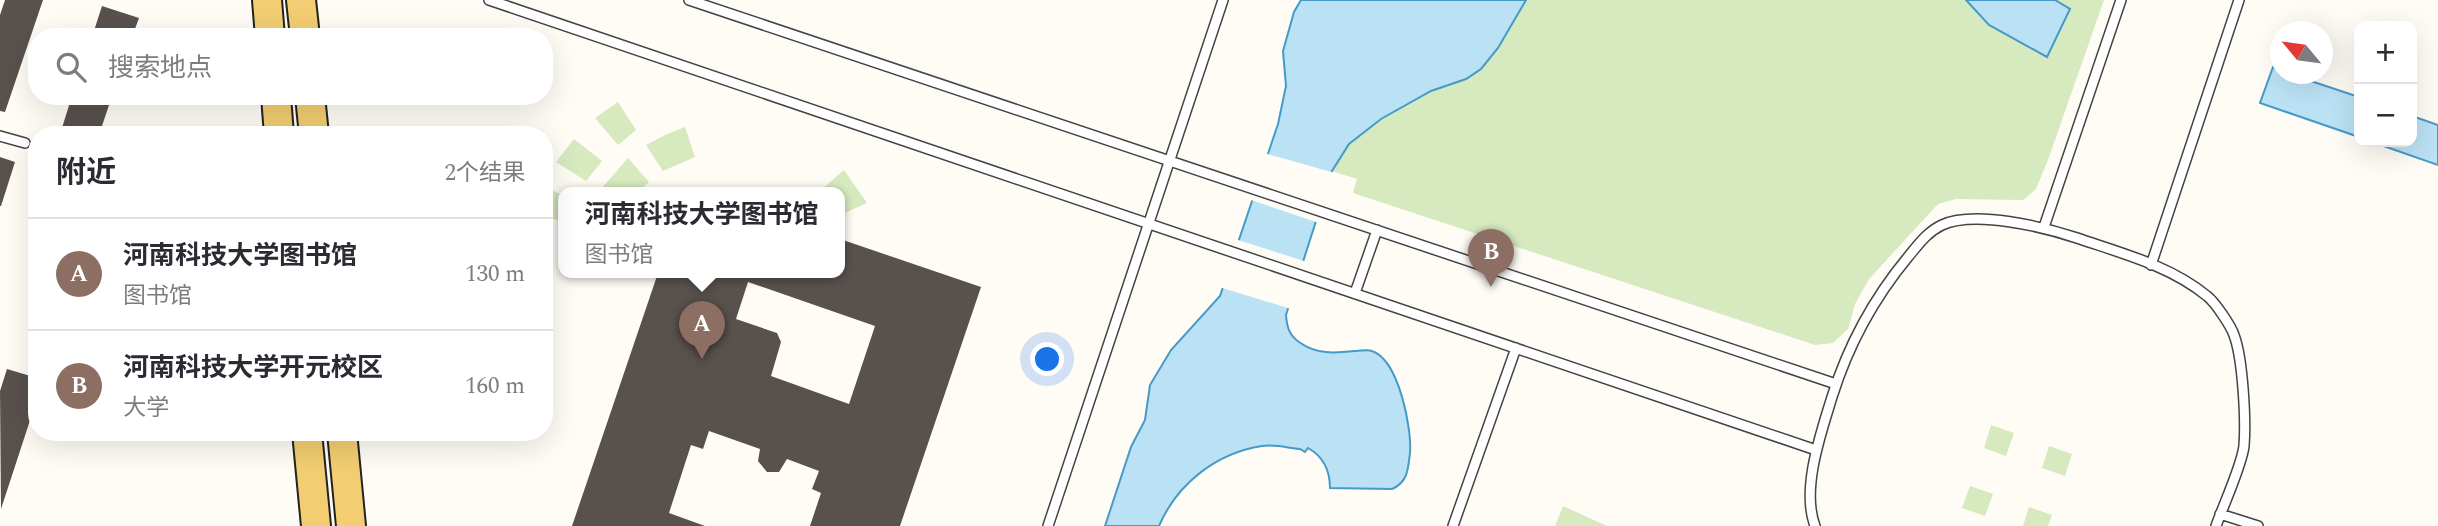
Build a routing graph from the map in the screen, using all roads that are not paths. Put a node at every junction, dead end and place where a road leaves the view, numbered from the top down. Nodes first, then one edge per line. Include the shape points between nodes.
1 (267, 0) edge
2 (301, 0) edge
3 (489, 0) edge
4 (688, 0) edge
5 (1223, 0) edge
6 (2121, 0) edge
7 (2239, 0) edge
8 (269, 28) edge
9 (303, 28) edge
10 (277, 105) edge
11 (311, 105) edge
12 (278, 126) edge
13 (313, 126) edge
14 (0, 136) edge
15 (25, 144) dead end
16 (1169, 161) junction
17 (1148, 223) junction
18 (2044, 227) junction
19 (1377, 230) junction
20 (2151, 265) junction
21 (1355, 293) junction
22 (1516, 348) junction
23 (1836, 384) junction
24 (308, 441) edge
25 (343, 441) edge
26 (1816, 450) junction
27 (2220, 514) junction
28 (316, 526) edge
29 (351, 526) edge
30 (1048, 526) edge
31 (1453, 526) edge
32 (1815, 526) edge
33 (2216, 526) edge
34 (2258, 526) edge

1 - 8 main road
2 - 9 main road
3 - 17 lane
4 - 16 lane
5 - 16 lane
6 - 18 lane
7 - 20 lane
10 - 12 main road
11 - 13 main road
14 - 15 lane
16 - 17 lane
16 - 19 lane
17 - 21 lane
17 - 30 lane
18 - 20 lane
18 - 23 lane via 1959,220 1924,237 1882,288
19 - 21 lane
19 - 23 lane
20 - 27 lane via 2183,278 2210,298 2234,335 2243,386 2244,448
21 - 22 lane
22 - 26 lane
22 - 31 lane
23 - 26 lane
24 - 28 main road
25 - 29 main road
26 - 32 lane via 1811,516
27 - 33 lane
27 - 34 lane

